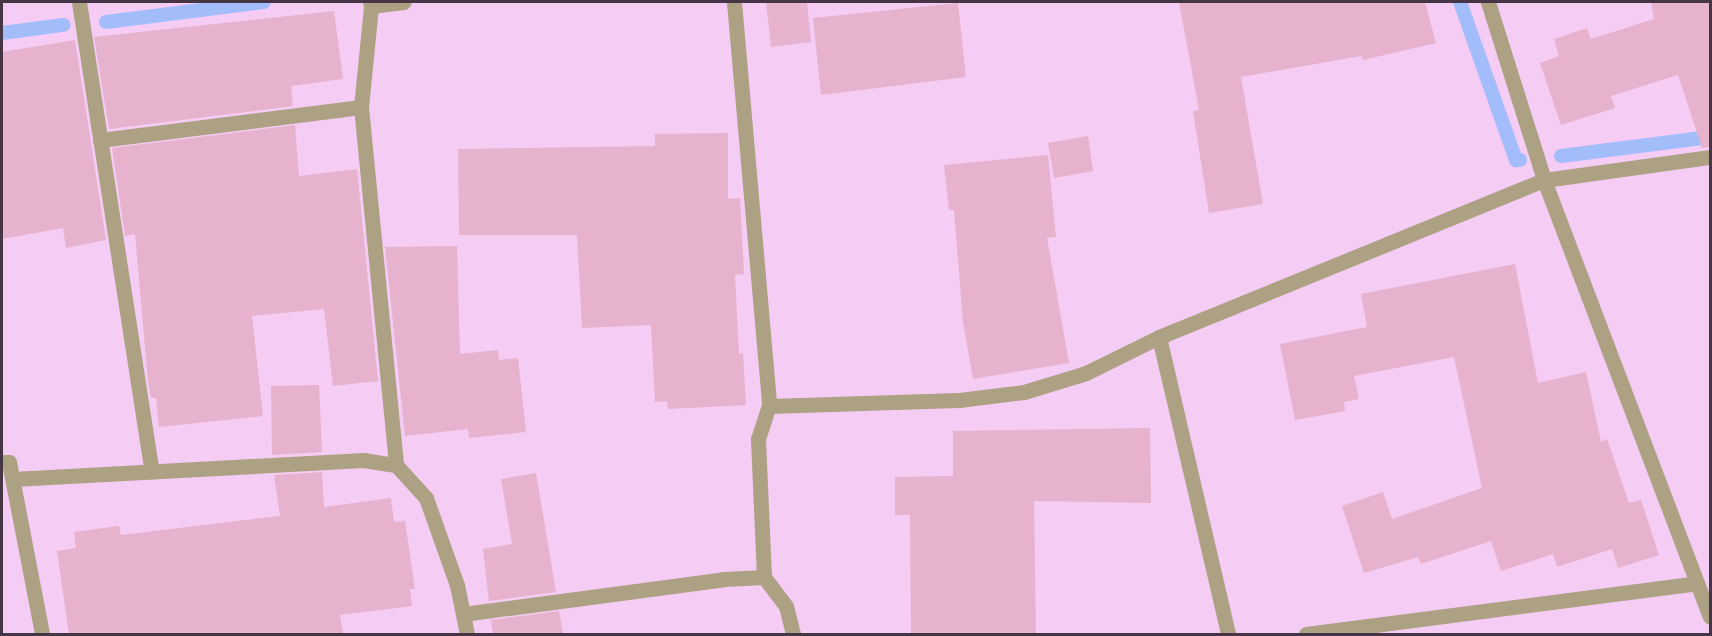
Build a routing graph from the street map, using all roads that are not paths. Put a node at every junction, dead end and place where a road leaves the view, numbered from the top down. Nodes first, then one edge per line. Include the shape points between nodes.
1 (79, 2) edge
2 (404, 2) edge
3 (734, 2) edge
4 (1488, 2) edge
5 (370, 4) edge
6 (361, 107) junction
7 (100, 140) junction
8 (1710, 157) edge
9 (1544, 180) junction
10 (1159, 338) junction
11 (770, 406) junction
12 (2, 462) edge
13 (396, 465) junction
14 (152, 471) junction
15 (13, 479) junction
16 (764, 577) junction
17 (1698, 583) junction
18 (463, 614) junction
19 (1710, 617) edge
20 (42, 634) edge
21 (467, 634) edge
22 (793, 634) edge
23 (1228, 634) edge
24 (1306, 634) edge

1 - 7 street
2 - 5 street
3 - 11 street
4 - 9 street
5 - 6 street
6 - 7 street
6 - 13 street
7 - 14 street
8 - 9 street
9 - 10 street
9 - 17 street
10 - 11 street via 1086,373 1024,392 959,400
10 - 23 street
11 - 16 street via 758,439
12 - 15 street via 9,462
13 - 14 street via 363,460
13 - 18 street via 426,498 457,585
14 - 15 street
15 - 20 street
16 - 18 street
16 - 22 street via 786,606
17 - 19 street
17 - 24 street
18 - 21 street

